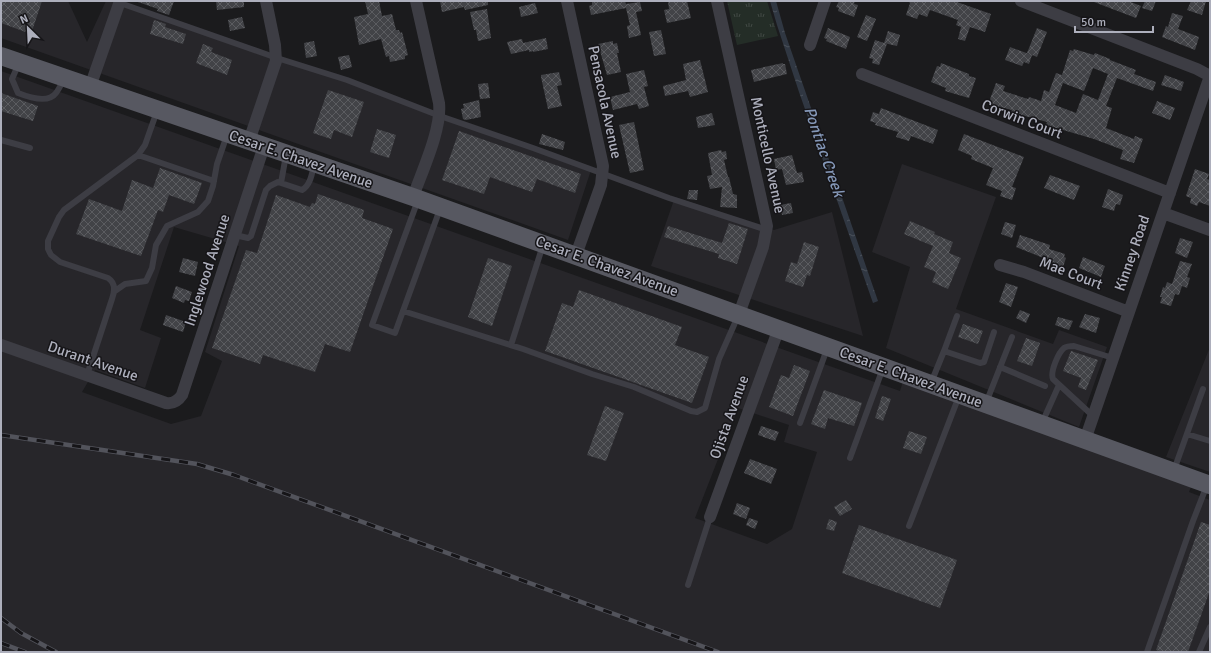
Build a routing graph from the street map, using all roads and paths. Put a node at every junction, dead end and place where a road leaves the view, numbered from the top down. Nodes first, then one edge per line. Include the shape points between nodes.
1 (266, 1) edge
2 (416, 1) edge
3 (567, 1) edge
4 (717, 1) edge
5 (825, 1) edge
6 (1021, 1) edge
7 (120, 2) edge
8 (810, 45) dead end
9 (1, 56) edge
10 (277, 58) junction
11 (20, 62) junction
12 (862, 74) dead end
13 (1210, 76) edge
14 (65, 78) junction
15 (90, 87) junction
16 (157, 109) junction
17 (440, 116) junction
18 (227, 133) junction
19 (1, 140) edge
20 (257, 143) junction
21 (30, 148) dead end
22 (287, 154) junction
23 (138, 155) junction
24 (315, 163) junction
25 (603, 174) junction
26 (214, 181) junction
27 (281, 183) junction
28 (1170, 193) junction
29 (416, 198) junction
30 (441, 207) junction
31 (1163, 213) junction
32 (767, 230) junction
33 (1210, 230) edge
34 (235, 235) junction
35 (544, 244) junction
36 (576, 255) junction
37 (1000, 266) dead end
38 (115, 291) junction
39 (402, 311) junction
40 (1129, 312) junction
41 (739, 314) junction
42 (957, 316) dead end
43 (778, 328) junction
44 (994, 332) dead end
45 (1012, 337) dead end
46 (1, 345) edge
47 (511, 345) junction
48 (828, 347) junction
49 (944, 351) junction
50 (1113, 358) junction
51 (884, 367) junction
52 (1000, 368) junction
53 (87, 375) junction
54 (931, 384) junction
55 (1059, 385) junction
56 (1044, 386) dead end
57 (1203, 389) dead end
58 (960, 395) junction
59 (176, 402) joint
60 (986, 404) junction
61 (1093, 416) junction
62 (800, 423) dead end
63 (1041, 424) junction
64 (1187, 434) junction
65 (1085, 440) junction
66 (1210, 441) edge
67 (850, 458) dead end
68 (1174, 472) junction
69 (1209, 484) edge
70 (710, 517) joint
71 (908, 526) dead end
72 (688, 585) dead end
73 (1210, 627) edge
74 (1147, 652) edge
75 (1199, 652) edge

1 - 10 street, Inglewood Avenue
2 - 17 street
3 - 25 street, Pensacola Avenue via 602,159
4 - 32 street, Monticello Avenue
5 - 8 street
6 - 13 street
7 - 10 lane
7 - 15 street
9 - 11 main road, Cesar E. Chavez Avenue
10 - 17 lane via 347,80
10 - 20 street, Inglewood Avenue
11 - 14 main road, Cesar E. Chavez Avenue
11 - 14 lane via 12,79 18,93 45,99 56,94
12 - 28 street, Corwin Court
13 - 28 street, Kinney Road
14 - 15 main road, Cesar E. Chavez Avenue
15 - 16 main road, Cesar E. Chavez Avenue
16 - 18 main road, Cesar E. Chavez Avenue
16 - 23 lane via 145,145
17 - 25 lane
17 - 29 street
18 - 20 main road, Cesar E. Chavez Avenue
18 - 26 lane via 216,164
19 - 21 lane
20 - 22 main road, Cesar E. Chavez Avenue
20 - 34 street, Inglewood Avenue
22 - 24 main road, Cesar E. Chavez Avenue
22 - 27 lane
23 - 26 lane
23 - 38 lane via 64,210 48,241 51,255 60,262 108,278
24 - 27 lane via 308,186 304,189
24 - 29 main road, Cesar E. Chavez Avenue
25 - 32 lane
25 - 36 street, Pensacola Avenue
26 - 38 lane via 208,201 198,212 167,226 156,245 152,268 146,281 125,284
27 - 34 lane via 274,183 266,190 252,236 250,238
28 - 31 street, Kinney Road
29 - 30 main road, Cesar E. Chavez Avenue
29 - 39 lane via 372,325 395,333
30 - 35 main road, Cesar E. Chavez Avenue
30 - 39 lane
31 - 33 street
31 - 40 street, Kinney Road
32 - 41 street, Monticello Avenue
34 - 59 street, Inglewood Avenue via 182,395
35 - 36 main road, Cesar E. Chavez Avenue
35 - 47 lane
36 - 41 main road, Cesar E. Chavez Avenue
37 - 40 street, Mae Court via 1024,272
38 - 53 lane
39 - 47 lane
40 - 50 street, Kinney Road
41 - 43 main road, Cesar E. Chavez Avenue
41 - 47 lane via 719,359 705,408 697,412 634,387
42 - 49 lane
43 - 48 main road, Cesar E. Chavez Avenue
43 - 70 street, Ojista Avenue
44 - 49 lane via 984,362 980,363
45 - 52 lane
46 - 53 street, Durant Avenue
48 - 51 main road, Cesar E. Chavez Avenue
48 - 62 lane
49 - 54 lane
50 - 55 lane via 1068,346 1062,349 1052,370 1053,379
50 - 61 street, Kinney Road
51 - 54 main road, Cesar E. Chavez Avenue
51 - 67 lane
52 - 56 lane
52 - 60 lane
53 - 59 street, Durant Avenue via 166,403
54 - 58 main road, Cesar E. Chavez Avenue
55 - 61 lane
55 - 63 lane
57 - 64 lane
58 - 60 main road, Cesar E. Chavez Avenue
58 - 71 lane
60 - 63 main road, Cesar E. Chavez Avenue
61 - 65 street, Kinney Road
63 - 65 main road, Cesar E. Chavez Avenue
64 - 66 lane
64 - 68 lane
65 - 68 main road, Cesar E. Chavez Avenue
68 - 69 main road, Cesar E. Chavez Avenue
69 - 74 lane via 1193,520
70 - 72 lane
73 - 75 lane

